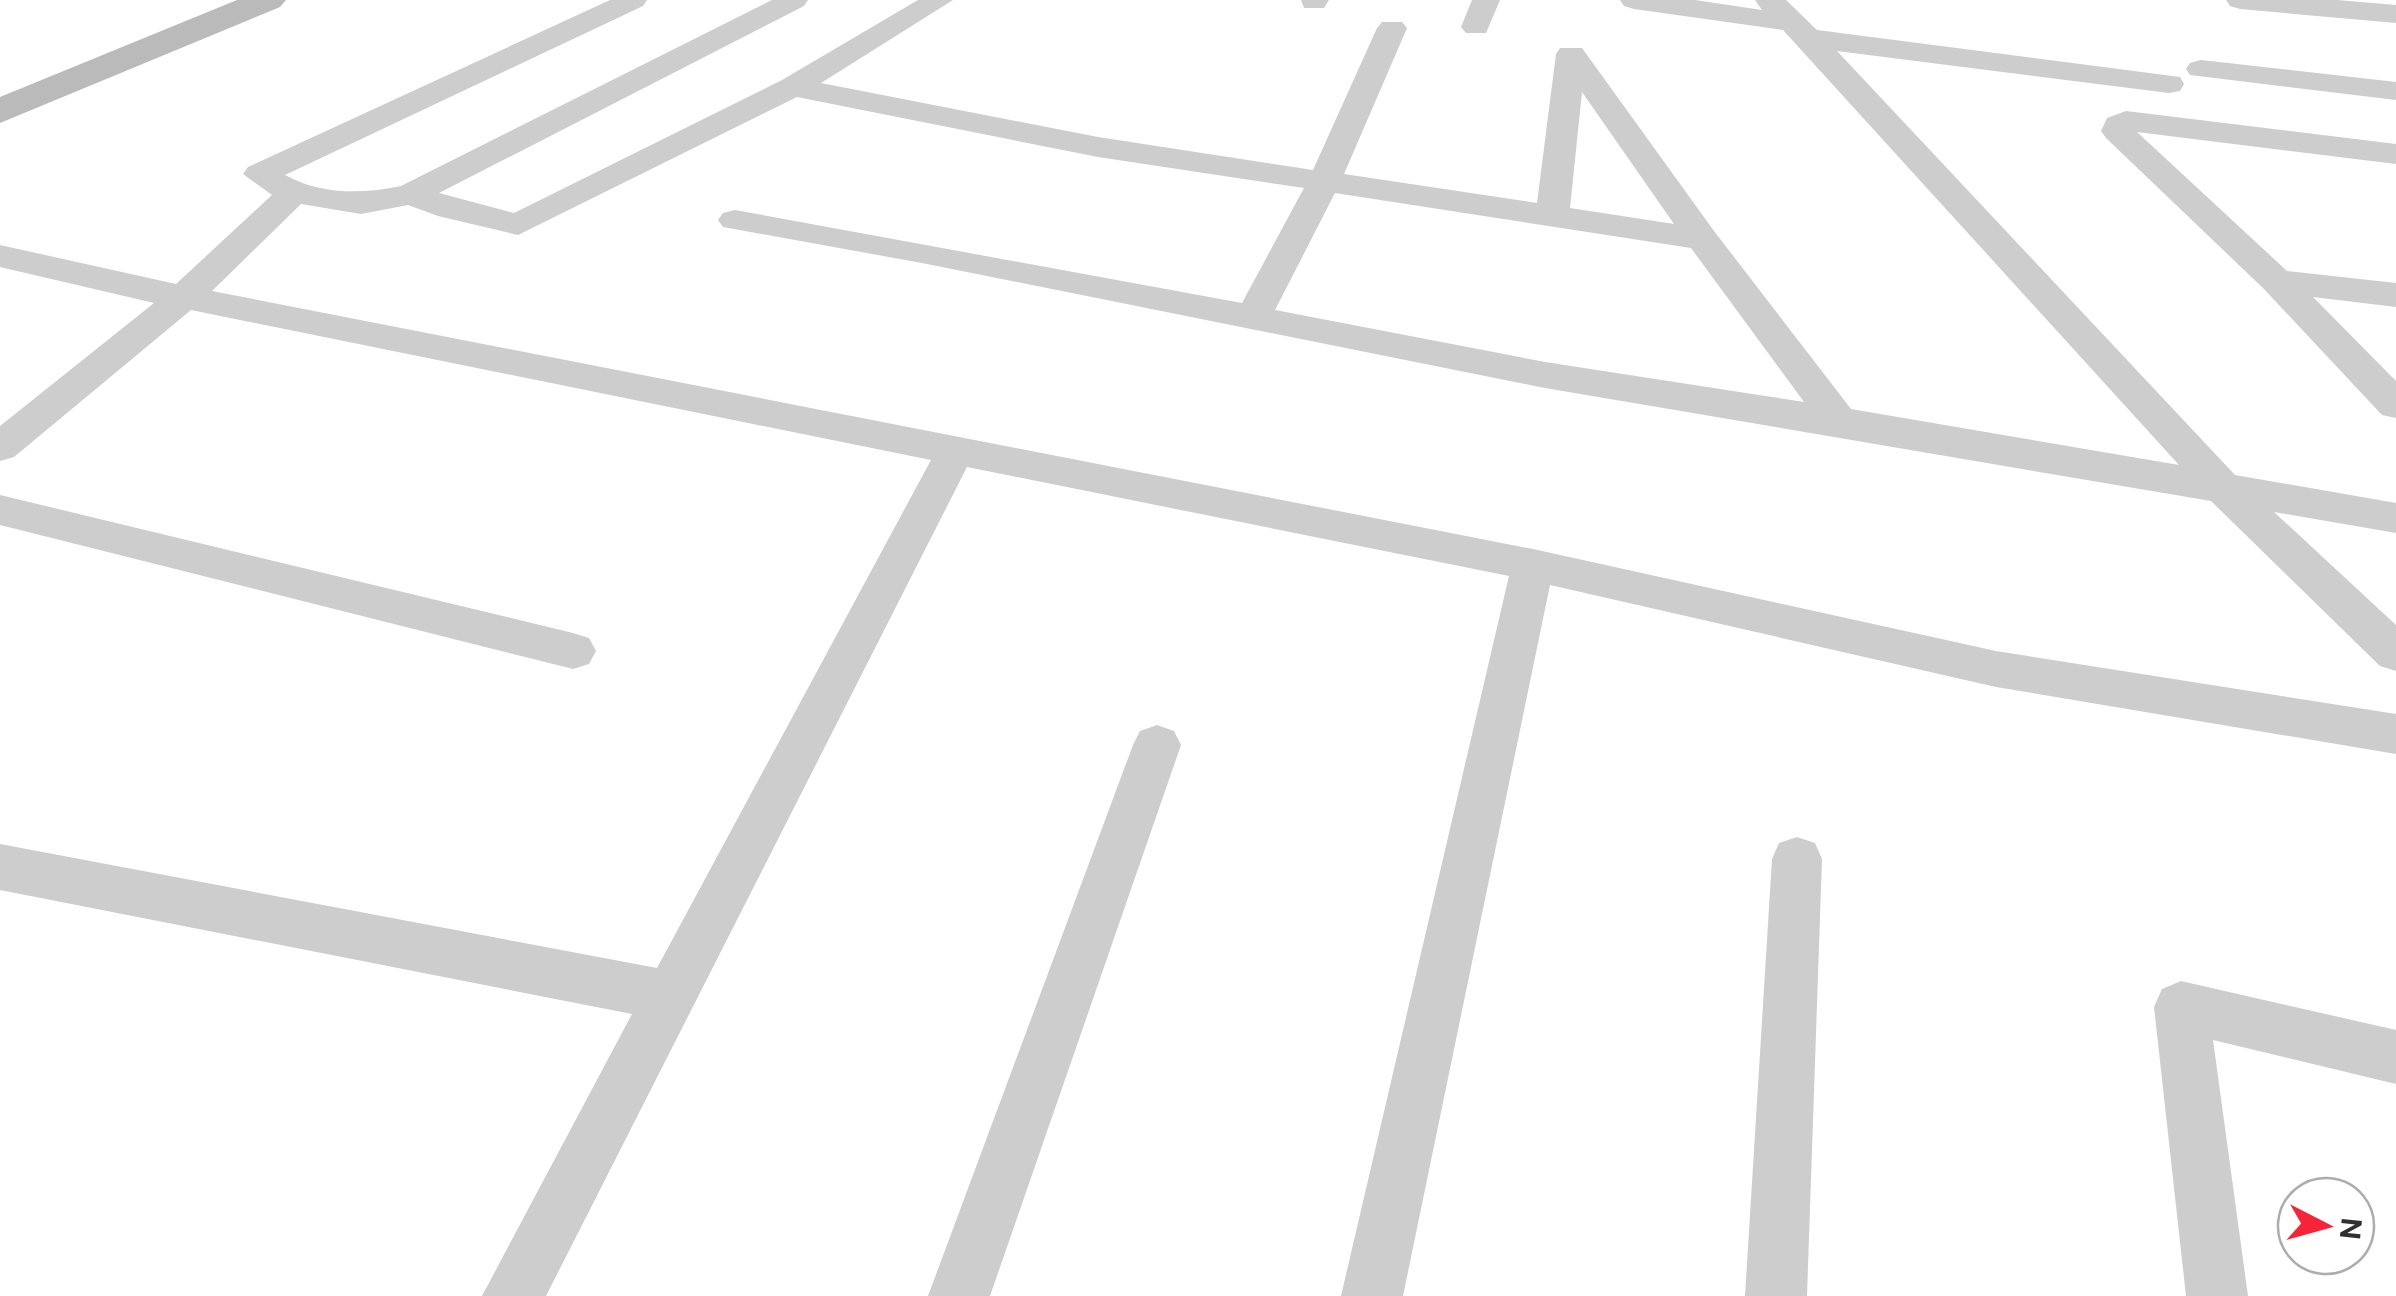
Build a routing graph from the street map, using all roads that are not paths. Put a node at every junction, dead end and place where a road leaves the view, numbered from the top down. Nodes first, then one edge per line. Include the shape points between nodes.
1 (268, 0) edge
2 (633, 0) edge
3 (794, 0) edge
4 (939, 0) edge
5 (1634, 0) edge
6 (2240, 0) edge
7 (2396, 14) edge
8 (1790, 21) edge
9 (1392, 28) dead end
10 (2201, 69) dead end
11 (2169, 84) dead end
12 (793, 87) junction
13 (2396, 91) edge
14 (0, 111) edge
15 (2396, 154) edge
16 (1323, 184) junction
17 (293, 193) junction
18 (410, 194) junction
19 (1552, 217) junction
20 (735, 220) dead end
21 (1702, 239) junction
22 (0, 256) edge
23 (2276, 281) junction
24 (2396, 295) edge
25 (184, 298) junction
26 (1252, 317) junction
27 (2396, 405) edge
28 (1839, 421) junction
29 (0, 446) edge
30 (956, 450) junction
31 (2224, 488) junction
32 (0, 510) edge
33 (2396, 518) edge
34 (1533, 565) junction
35 (573, 651) dead end
36 (2396, 653) edge
37 (2396, 734) edge
38 (1157, 745) dead end
39 (1796, 859) dead end
40 (0, 867) edge
41 (670, 996) junction
42 (2396, 1057) edge
43 (512, 1296) edge
44 (959, 1296) edge
45 (1372, 1296) edge
46 (1776, 1296) edge
47 (2217, 1296) edge

1 - 14 street
2 - 17 street via 260,174
3 - 18 street
4 - 12 street
5 - 8 street
6 - 7 street
8 - 11 street
8 - 31 street
9 - 16 street
10 - 13 street
12 - 16 street
12 - 18 street via 518,224
15 - 23 street via 2118,125 2139,154
16 - 19 street
16 - 26 street
17 - 18 street via 361,204
17 - 25 street
19 - 21 street
19 - 21 street via 1571,54
20 - 26 street
21 - 28 street
22 - 25 street
23 - 24 street
23 - 27 street
25 - 29 street
25 - 30 street
26 - 28 street via 1545,375
28 - 31 street
30 - 34 street
30 - 41 street
31 - 33 street
31 - 36 street
32 - 35 street
34 - 37 street via 1996,669
34 - 45 street
38 - 44 street
39 - 46 street
40 - 41 street
41 - 43 street
42 - 47 street via 2182,1008

